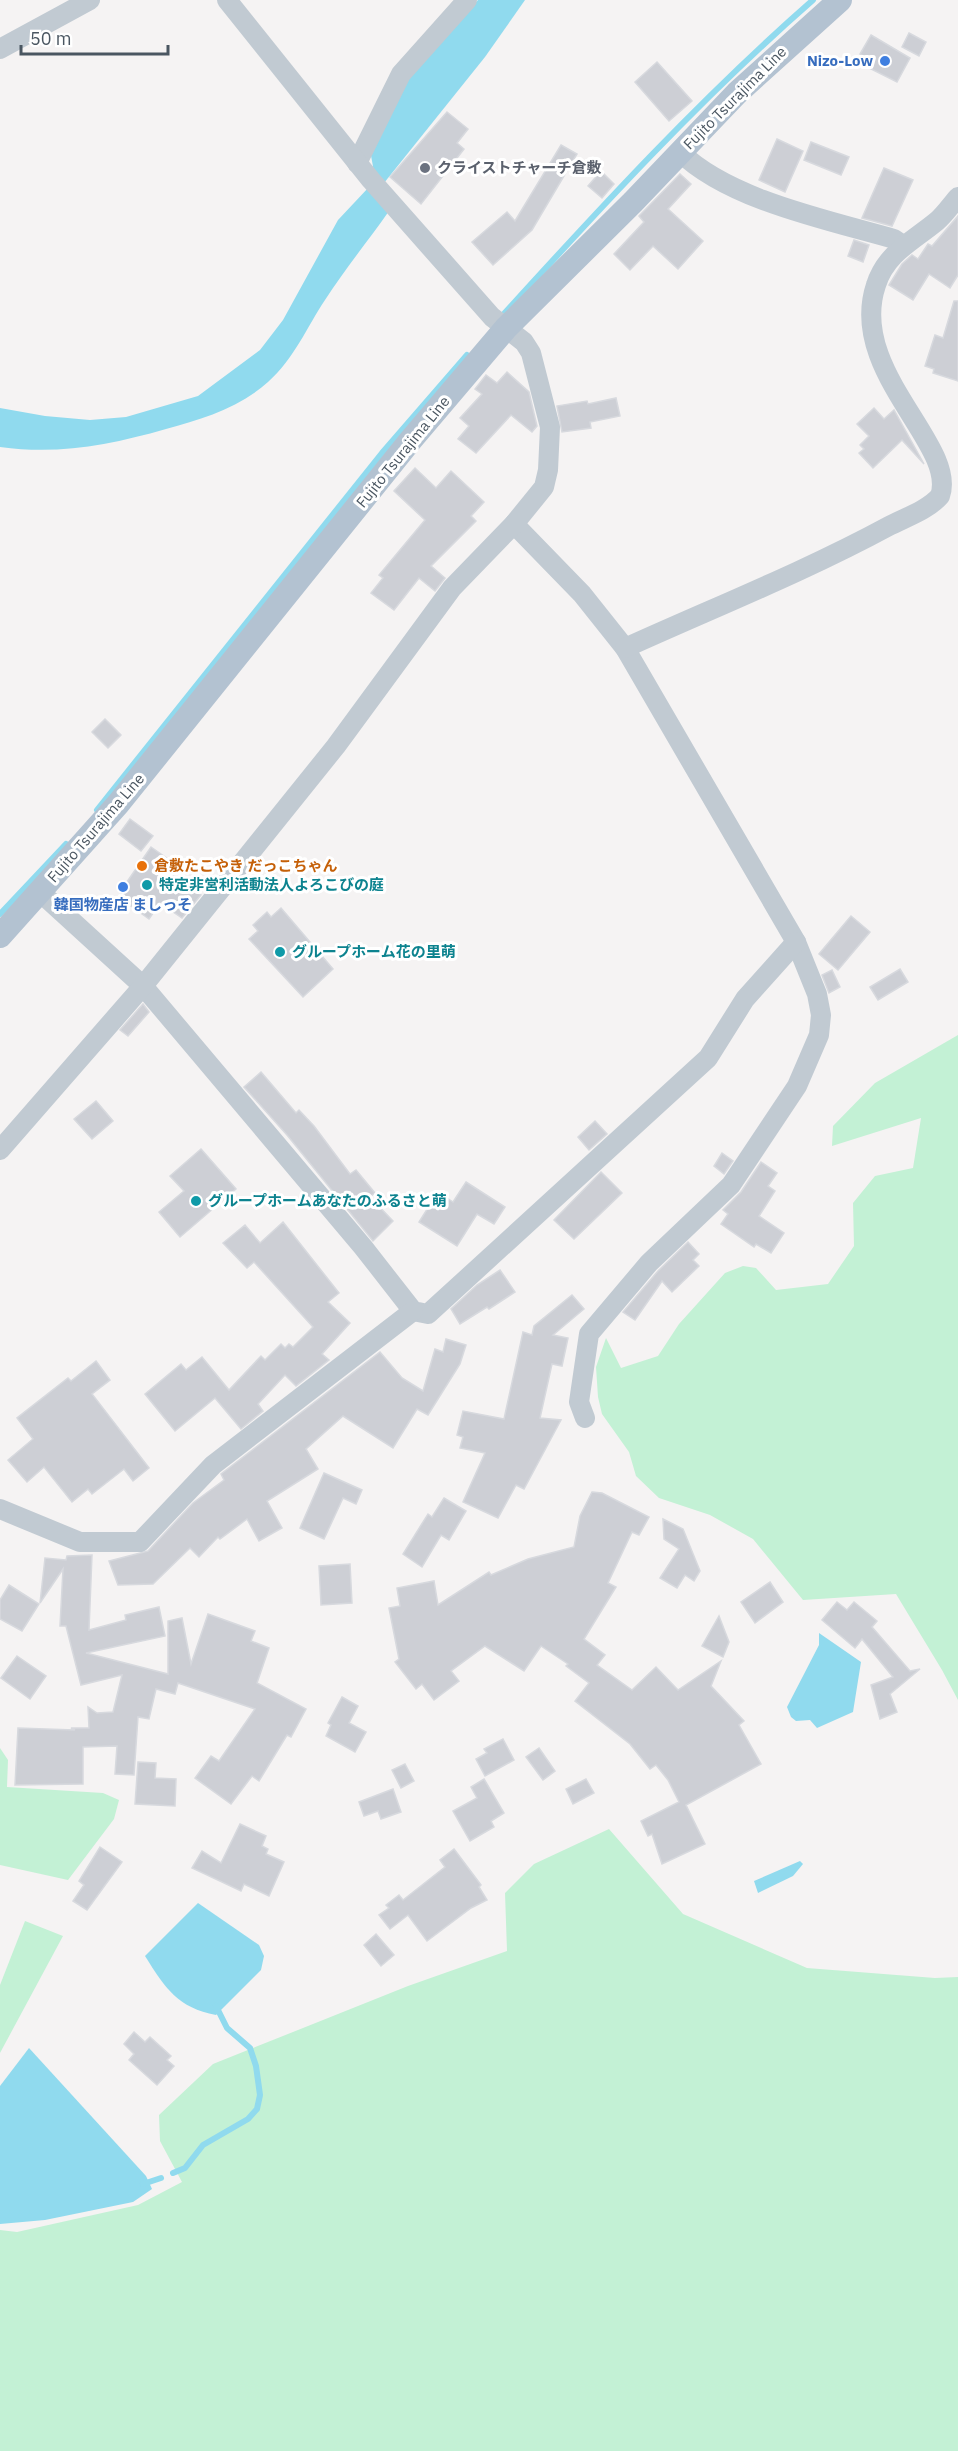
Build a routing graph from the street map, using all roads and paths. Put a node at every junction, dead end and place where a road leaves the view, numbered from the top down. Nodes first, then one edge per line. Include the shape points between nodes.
1 (90, 0) edge
2 (226, 0) edge
3 (467, 0) edge
4 (840, 0) edge
5 (0, 49) edge
6 (680, 152) junction
7 (357, 163) junction
8 (958, 197) edge
9 (903, 245) junction
10 (499, 323) junction
11 (514, 524) junction
12 (625, 648) junction
13 (40, 892) junction
14 (0, 936) edge
15 (796, 942) junction
16 (143, 986) junction
17 (0, 1150) edge
18 (413, 1311) junction
19 (585, 1418) dead end
20 (0, 1509) edge

1 - 5 street
2 - 7 street
3 - 7 street via 401,74
4 - 6 main road, Fujito Tsurajima Line via 778,54
6 - 9 street via 698,168 753,196
6 - 10 main road, Fujito Tsurajima Line
7 - 10 street
8 - 9 street via 939,219
9 - 12 street via 890,257 876,284 871,319 874,336 889,368 941,441 950,472 939,497 853,545
10 - 11 street via 525,342 531,353 550,427 544,487
10 - 13 main road, Fujito Tsurajima Line via 410,441 118,804
11 - 12 street via 582,594
11 - 16 street via 452,588 375,697
12 - 15 street
13 - 14 main road, Fujito Tsurajima Line
13 - 16 street
15 - 18 street via 745,999 708,1058 428,1314
15 - 19 street via 817,994 819,1035 796,1086 731,1185 649,1263 589,1334 579,1402
16 - 17 street
16 - 18 street
18 - 20 street via 213,1465 140,1542 80,1542

